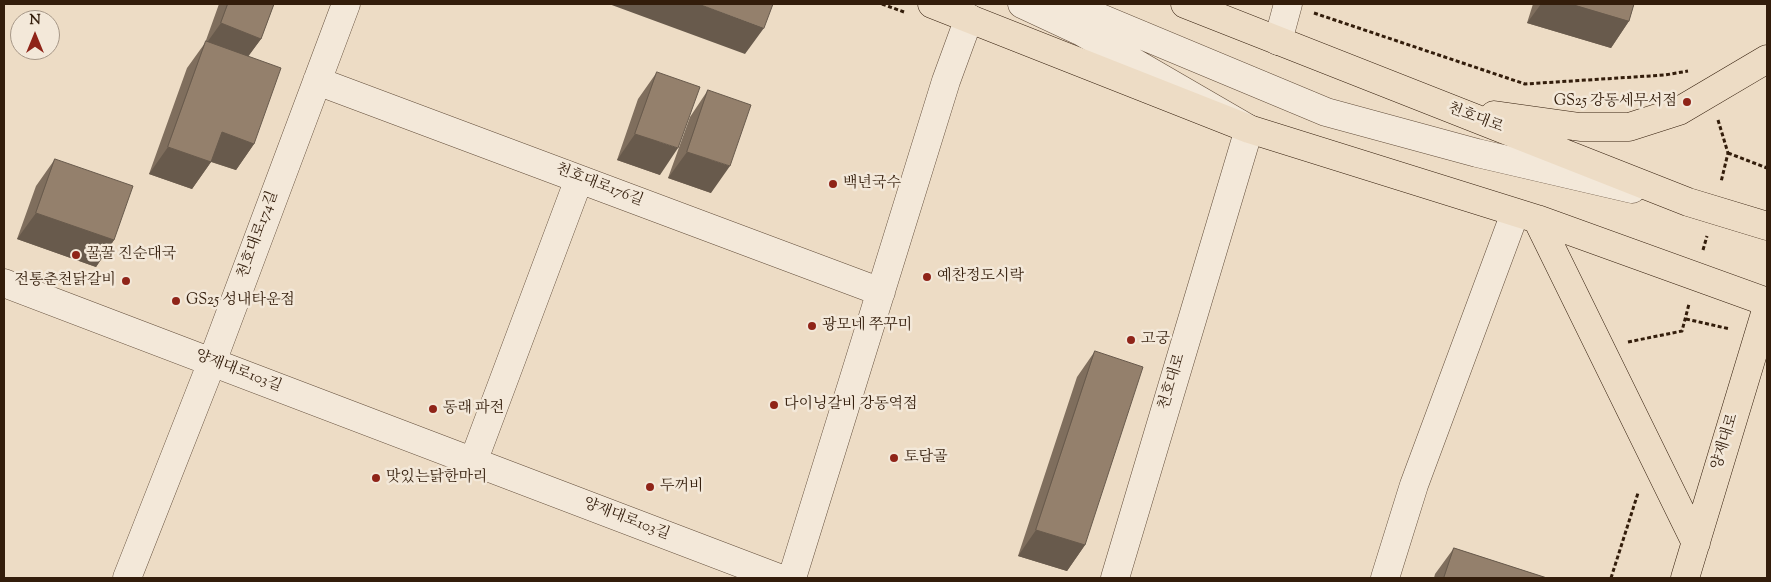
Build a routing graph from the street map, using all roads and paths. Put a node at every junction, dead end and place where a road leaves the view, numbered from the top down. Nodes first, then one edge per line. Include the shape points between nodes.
1 (346, 4) edge
2 (932, 4) edge
3 (1022, 4) edge
4 (1067, 4) edge
5 (1185, 4) edge
6 (1288, 4) edge
7 (969, 18) junction
8 (1278, 41) junction
9 (1767, 59) edge
10 (1693, 70) dead end
11 (317, 81) junction
12 (1446, 107) junction
13 (1249, 129) junction
14 (1728, 153) dead end
15 (1767, 168) edge
16 (579, 179) junction
17 (1688, 202) junction
18 (1526, 216) junction
19 (1767, 226) edge
20 (4, 283) edge
21 (881, 292) junction
22 (1767, 302) edge
23 (1767, 307) edge
24 (1758, 336) junction
25 (1600, 348) junction
26 (212, 362) junction
27 (473, 462) junction
28 (1639, 490) dead end
29 (1696, 543) junction
30 (127, 578) edge
31 (779, 578) edge
32 (792, 578) edge
33 (1115, 578) edge
34 (1385, 578) edge
35 (1611, 578) edge
36 (1685, 578) edge

1 - 11 street, 천호대로174길
2 - 7 main road
3 - 13 street via 1080,31
4 - 17 street via 1326,112 1478,153
5 - 8 main road, 천호대로
6 - 8 street
6 - 10 path via 1525,84 1665,75
7 - 13 main road
7 - 21 street via 946,81
8 - 12 main road, 천호대로
9 - 12 main road via 1679,111 1630,127 1580,127
11 - 16 street, 천호대로176길
11 - 26 street, 천호대로174길
12 - 17 main road, 천호대로
13 - 18 main road
13 - 33 street, 천호대로
14 - 15 path
16 - 21 street, 천호대로176길
16 - 27 street
17 - 19 main road, 천호대로
18 - 22 main road
18 - 25 main road
18 - 34 street via 1414,485
20 - 26 street, 양재대로103길
21 - 32 street
23 - 24 main road, 양재대로
24 - 25 path via 1686,319 1682,332
24 - 29 main road, 양재대로
25 - 29 main road
26 - 27 street, 양재대로103길
26 - 30 street, 천호대로174길
27 - 31 street, 양재대로103길
28 - 35 path
29 - 36 main road, 양재대로

